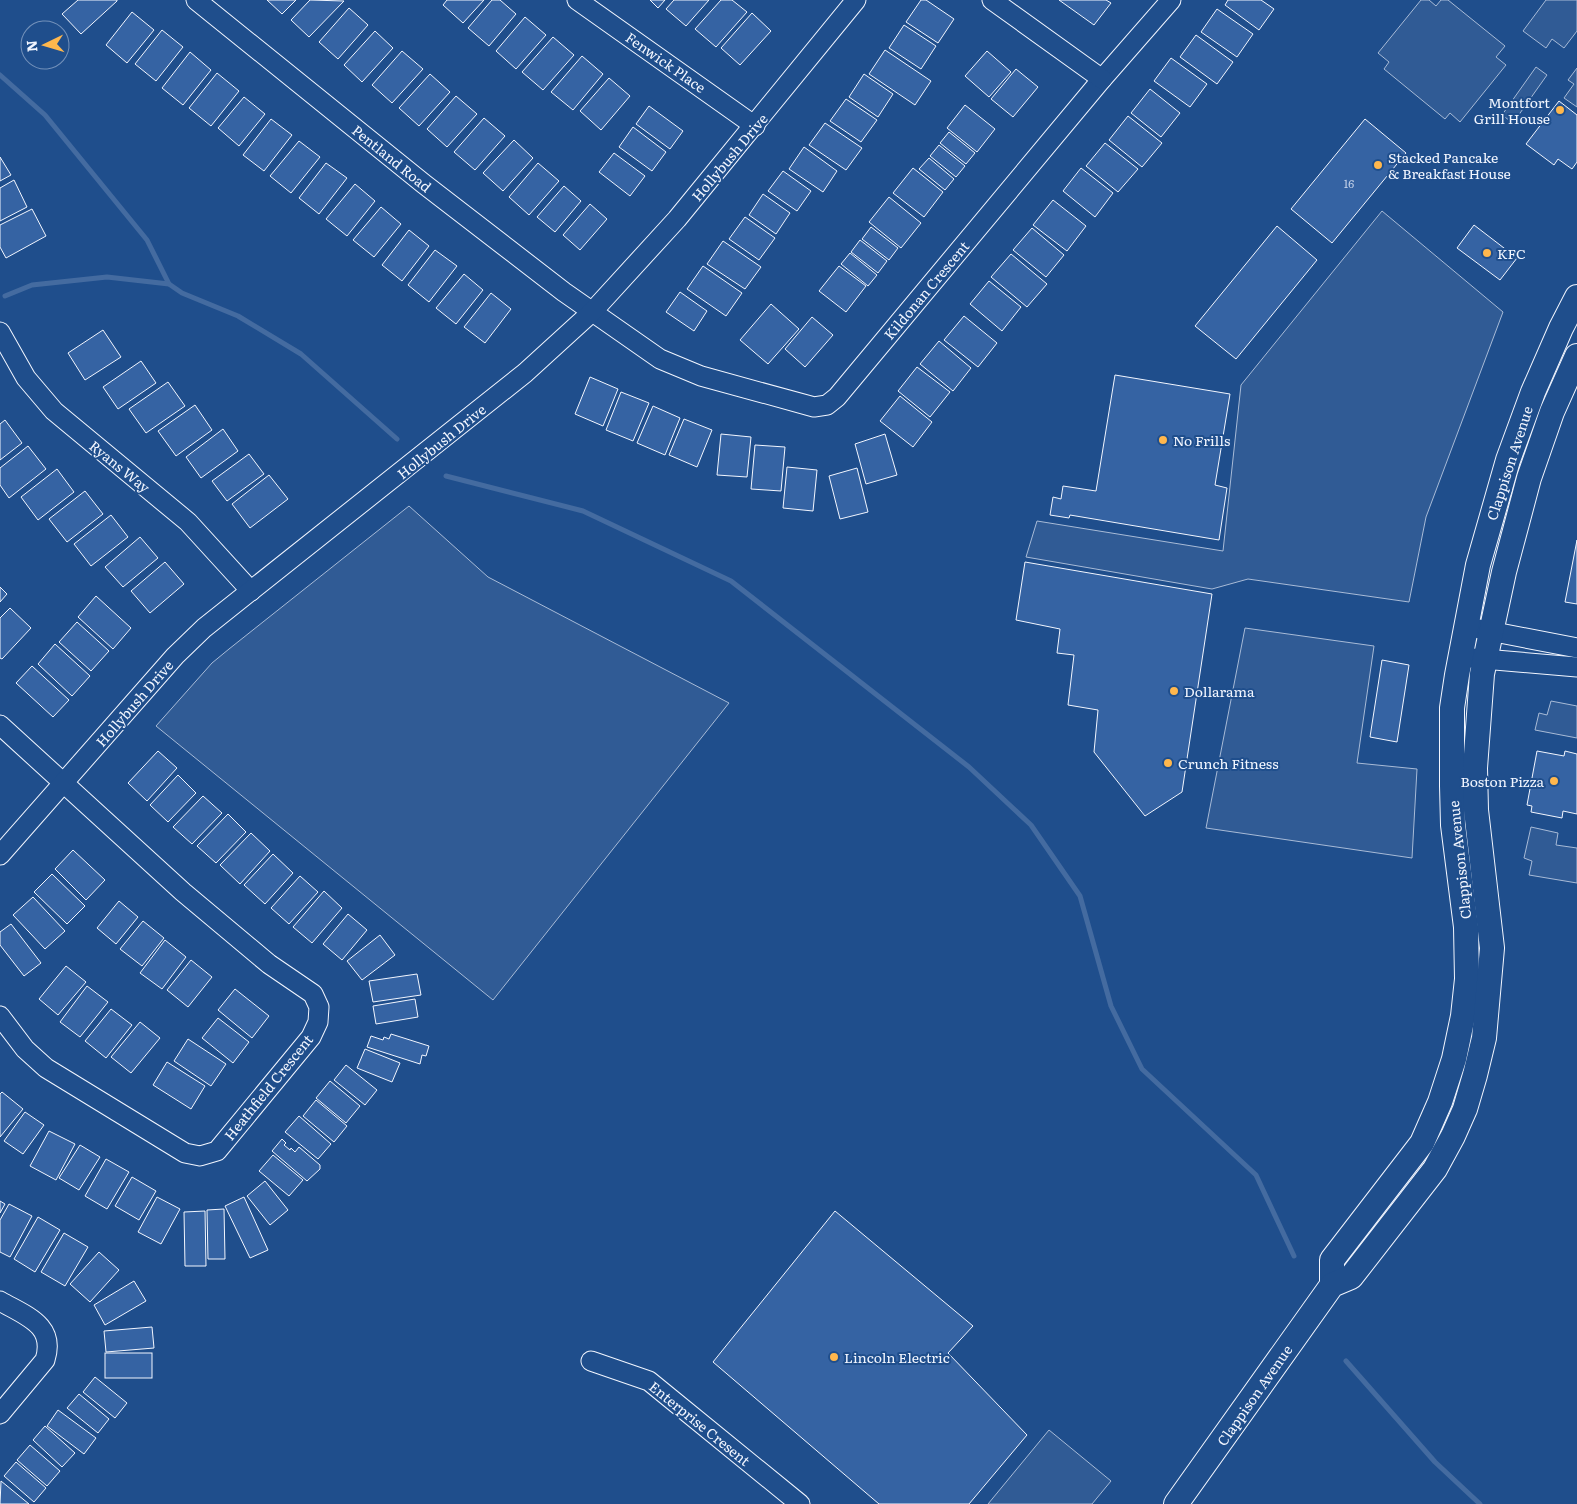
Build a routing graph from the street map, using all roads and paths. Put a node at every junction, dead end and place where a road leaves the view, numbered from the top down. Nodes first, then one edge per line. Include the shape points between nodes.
1 (196, 0) edge
2 (577, 0) edge
3 (856, 0) edge
4 (992, 0) edge
5 (1171, 0) edge
6 (1102, 79) junction
7 (755, 126) junction
8 (1577, 298) edge
9 (593, 311) junction
10 (0, 332) edge
11 (1577, 356) edge
12 (251, 591) junction
13 (1465, 627) junction
14 (1490, 631) junction
15 (1577, 648) edge
16 (1460, 657) junction
17 (1485, 659) junction
18 (1577, 668) edge
19 (0, 725) edge
20 (63, 784) junction
21 (0, 855) edge
22 (0, 1016) edge
23 (1457, 1047) junction
24 (1480, 1055) junction
25 (1383, 1194) junction
26 (1402, 1211) junction
27 (1332, 1286) junction
28 (0, 1301) edge
29 (591, 1361) dead end
30 (0, 1414) edge
31 (800, 1504) edge
32 (1176, 1504) edge

1 - 9 street, Pentland Road via 424,184
2 - 7 street, Fenwick Place
3 - 7 street, Hollybush Drive
4 - 6 street
5 - 6 street, Kildonan Crescent
6 - 9 street, Kildonan Crescent via 828,405 814,407 680,369 660,359
7 - 9 street, Hollybush Drive via 677,219
8 - 13 main road, Clappison Avenue via 1560,328 1510,452 1487,530
9 - 12 street, Hollybush Drive via 525,373
10 - 12 street, Ryans Way via 26,378 54,411 188,522
11 - 14 main road, Clappison Avenue via 1552,412 1529,478
12 - 20 street, Hollybush Drive via 175,656
13 - 14 street
13 - 16 main road, Clappison Avenue
14 - 15 street
14 - 17 main road, Clappison Avenue
16 - 17 street
16 - 23 main road, Clappison Avenue via 1452,708 1452,786 1453,825 1466,927 1467,978
17 - 18 street
17 - 24 main road, Clappison Avenue via 1474,768 1492,948
19 - 20 street, Heathfield Crescent
20 - 21 street, Hollybush Drive
20 - 22 street, Heathfield Crescent via 183,892 269,964 313,994 319,1007 318,1022 311,1037 217,1151 200,1156 185,1153 46,1068 25,1049
23 - 24 main road
23 - 25 main road, Clappison Avenue via 1440,1102 1422,1143
24 - 26 main road, Clappison Avenue via 1465,1109 1453,1136 1435,1169
25 - 26 main road
25 - 27 main road, Clappison Avenue via 1332,1260
26 - 27 main road, Clappison Avenue via 1351,1278
27 - 32 main road, Clappison Avenue
28 - 30 street via 38,1324 45,1331 48,1349 45,1360
29 - 31 street, Enterprise Cresent via 649,1381

